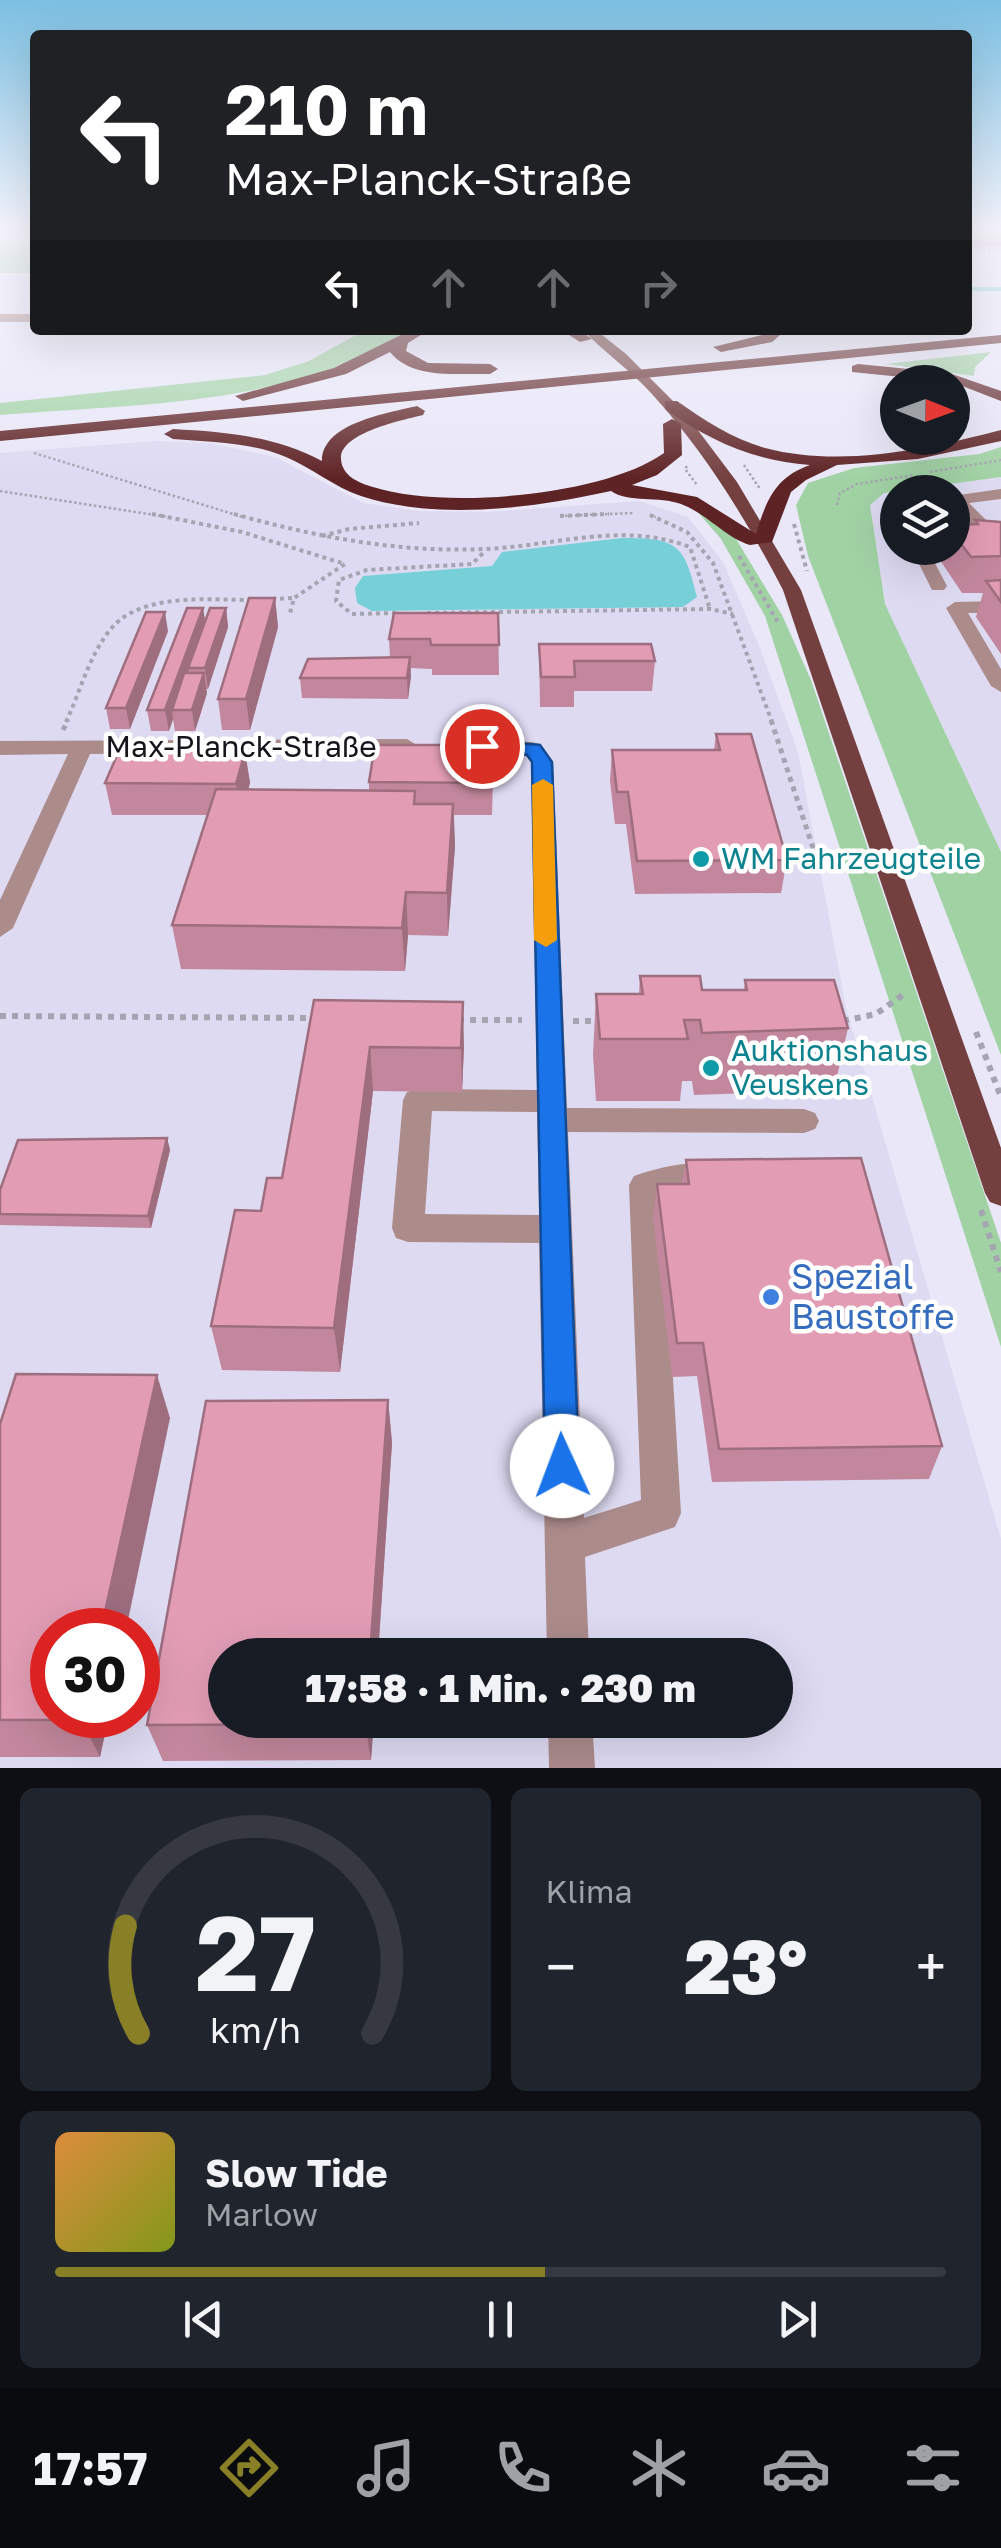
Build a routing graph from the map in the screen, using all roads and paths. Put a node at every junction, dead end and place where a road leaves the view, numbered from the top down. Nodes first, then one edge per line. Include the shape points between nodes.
1 (0, 318) edge
2 (30, 318) edge
3 (972, 326) edge
4 (1001, 327) edge
5 (972, 330) edge
6 (413, 335) edge
7 (785, 335) edge
8 (920, 335) edge
9 (592, 340) edge
10 (401, 342) junction
11 (713, 348) dead end
12 (999, 348) edge
13 (638, 355) dead end
14 (509, 367) dead end
15 (815, 367) junction
16 (490, 369) junction
17 (986, 374) dead end
18 (400, 377) dead end
19 (364, 381) dead end
20 (271, 391) junction
21 (1001, 394) edge
22 (471, 401) junction
23 (171, 409) junction
24 (671, 414) junction
25 (0, 425) edge
26 (145, 432) junction
27 (32, 433) junction
28 (1001, 435) edge
29 (0, 436) edge
30 (25, 452) dead end
31 (672, 454) junction
32 (856, 458) junction
33 (1001, 460) edge
34 (342, 480) junction
35 (592, 490) junction
36 (0, 491) edge
37 (1001, 494) edge
38 (837, 505) dead end
39 (716, 510) junction
40 (544, 517) dead end
41 (420, 523) dead end
42 (996, 533) edge
43 (322, 536) junction
44 (757, 538) junction
45 (970, 546) edge
46 (487, 549) junction
47 (927, 565) edge
48 (938, 586) dead end
49 (294, 598) junction
50 (1001, 606) edge
51 (710, 609) junction
52 (290, 613) dead end
53 (734, 614) junction
54 (781, 628) dead end
55 (1001, 686) edge
56 (0, 748) edge
57 (68, 748) junction
58 (884, 856) junction
59 (0, 928) edge
60 (913, 1001) dead end
61 (0, 1016) edge
62 (332, 1018) edge
63 (450, 1020) edge
64 (547, 1020) junction
65 (605, 1021) edge
66 (834, 1021) edge
67 (550, 1111) junction
68 (804, 1120) dead end
69 (739, 1177) edge
70 (989, 1196) edge
71 (554, 1229) junction
72 (1001, 1272) edge
73 (564, 1544) junction
74 (567, 1638) edge
75 (571, 1738) edge
76 (572, 1768) edge

1 - 2 street
3 - 4 highway
4 - 5 highway
6 - 10 highway
7 - 11 highway
8 - 23 highway
9 - 13 highway
9 - 24 main road
10 - 16 highway via 398,352 410,362
10 - 20 highway via 340,371
12 - 15 highway
12 - 27 highway
14 - 16 highway
15 - 21 highway via 926,374
15 - 22 highway
16 - 18 highway
17 - 21 highway
19 - 20 highway
20 - 23 highway
22 - 26 highway
22 - 34 highway via 348,434 329,457
23 - 25 highway
24 - 31 highway
24 - 32 highway via 767,455
24 - 44 main road
26 - 27 highway
26 - 34 highway via 274,446
27 - 29 highway
28 - 32 highway
30 - 43 path
31 - 35 highway via 646,476
31 - 39 path via 686,458 685,469 720,503
32 - 44 highway via 786,481
33 - 38 path via 857,484 840,493
34 - 35 highway via 372,494 420,501
35 - 39 highway via 670,493
36 - 49 path via 178,518 346,564
37 - 42 street via 957,500
39 - 44 highway
39 - 54 path via 710,515
40 - 53 path via 638,513 674,522 704,548
41 - 43 path
42 - 45 street via 990,544
43 - 46 path
44 - 58 main road via 816,660
46 - 51 path via 633,533 666,538 690,547
46 - 51 path via 472,564 349,574 339,580 336,601 352,614
47 - 48 street
49 - 52 path
49 - 57 path via 173,603 123,616 110,630
50 - 55 street via 954,608
51 - 53 path
53 - 58 path via 816,857
56 - 57 street, Max-Planck-Straße
57 - 59 street
57 - 64 street, Max-Planck-Straße via 532,749 542,762
58 - 70 main road
60 - 66 path via 907,983 890,1008
61 - 62 path
63 - 64 path
64 - 65 path
64 - 67 street, Max-Planck-Straße
67 - 68 street
67 - 71 street, Max-Planck-Straße
67 - 71 street via 418,1100 408,1228
69 - 73 street via 644,1185 661,1513
70 - 72 path
71 - 73 street, Max-Planck-Straße
73 - 74 street, Max-Planck-Straße
75 - 76 street

